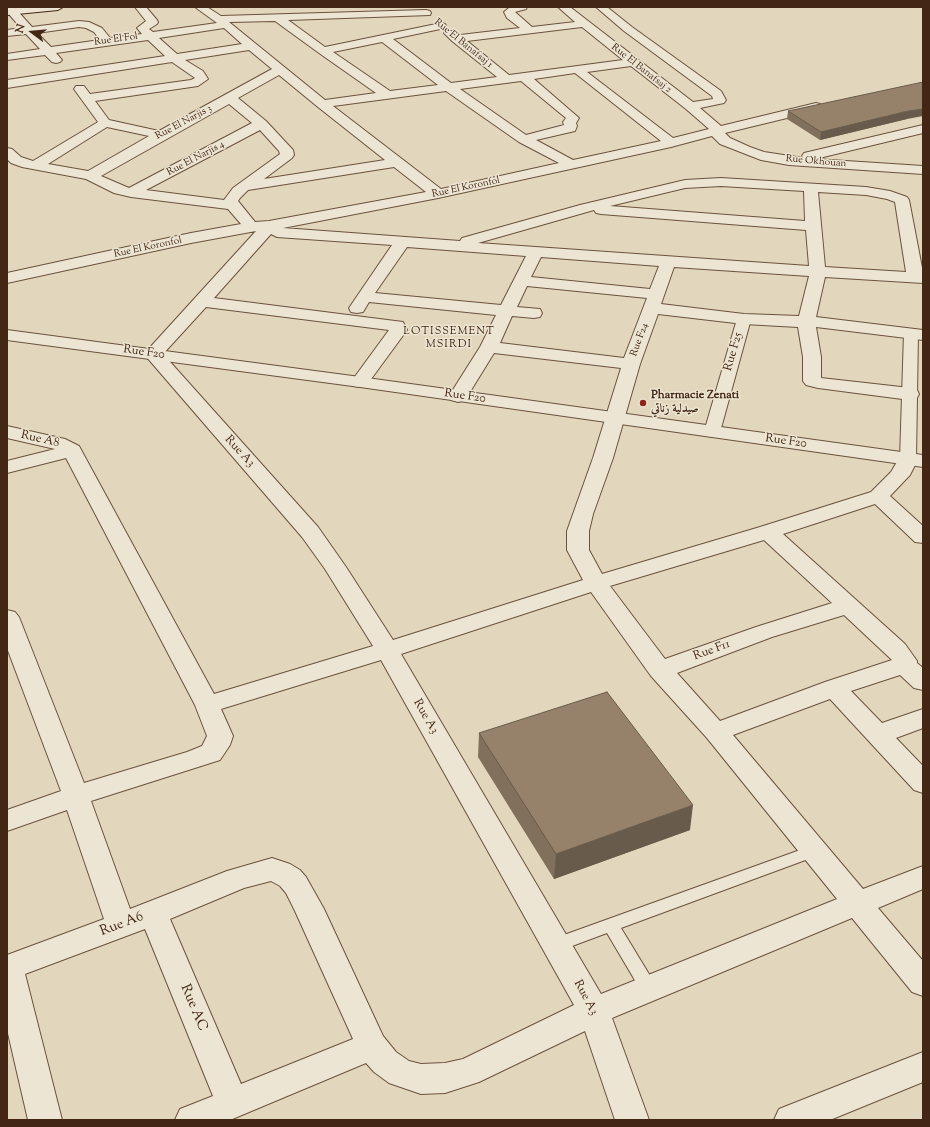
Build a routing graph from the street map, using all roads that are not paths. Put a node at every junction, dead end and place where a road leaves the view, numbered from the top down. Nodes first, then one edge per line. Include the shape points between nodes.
1 (58, 7) edge
2 (140, 7) edge
3 (200, 7) edge
4 (522, 7) edge
5 (563, 7) edge
6 (600, 7) edge
7 (9, 10) edge
8 (423, 10) edge
9 (278, 18) junction
10 (222, 22) junction
11 (583, 24) junction
12 (441, 26) junction
13 (29, 30) junction
14 (529, 30) junction
15 (7, 33) edge
16 (152, 36) junction
17 (384, 38) junction
18 (456, 39) junction
19 (107, 42) junction
20 (250, 46) junction
21 (48, 50) junction
22 (323, 51) junction
23 (7, 57) edge
24 (173, 57) junction
25 (632, 62) junction
26 (279, 70) junction
27 (578, 70) junction
28 (68, 74) junction
29 (524, 77) junction
30 (507, 79) junction
31 (7, 84) edge
32 (447, 86) junction
33 (387, 95) junction
34 (88, 98) junction
35 (230, 98) junction
36 (322, 104) junction
37 (832, 104) edge
38 (690, 106) junction
39 (105, 124) junction
40 (261, 124) junction
41 (923, 129) edge
42 (719, 130) junction
43 (161, 135) junction
44 (894, 136) junction
45 (923, 138) edge
46 (524, 139) junction
47 (671, 143) junction
48 (7, 153) edge
49 (788, 161) junction
50 (397, 162) junction
51 (36, 165) junction
52 (572, 165) junction
53 (923, 170) edge
54 (90, 176) junction
55 (243, 187) junction
56 (811, 189) junction
57 (131, 193) junction
58 (438, 194) junction
59 (233, 205) junction
60 (580, 209) junction
61 (813, 226) junction
62 (262, 228) junction
63 (403, 241) junction
64 (452, 245) junction
65 (536, 251) junction
66 (668, 262) junction
67 (818, 272) junction
68 (7, 278) edge
69 (919, 278) edge
70 (523, 280) junction
71 (365, 297) junction
72 (654, 301) junction
73 (202, 302) junction
74 (507, 312) junction
75 (534, 313) dead end
76 (350, 319) junction
77 (744, 319) junction
78 (806, 322) junction
79 (7, 334) edge
80 (917, 334) edge
81 (489, 347) junction
82 (153, 354) junction
83 (631, 364) junction
84 (360, 382) junction
85 (910, 394) junction
86 (458, 396) junction
87 (614, 418) junction
88 (7, 432) edge
89 (712, 432) junction
90 (72, 450) junction
91 (916, 460) edge
92 (7, 467) edge
93 (878, 496) junction
94 (768, 532) junction
95 (923, 537) edge
96 (596, 583) junction
97 (848, 606) junction
98 (10, 630) edge
99 (387, 650) junction
100 (904, 665) junction
101 (660, 670) junction
102 (923, 682) edge
103 (834, 688) junction
104 (207, 705) junction
105 (923, 718) edge
106 (716, 732) junction
107 (878, 735) junction
108 (923, 783) edge
109 (76, 796) junction
110 (7, 821) edge
111 (814, 851) junction
112 (923, 877) edge
113 (858, 904) junction
114 (153, 913) junction
115 (121, 925) junction
116 (611, 925) junction
117 (556, 945) junction
118 (8, 968) edge
119 (923, 983) edge
120 (649, 988) junction
121 (594, 1011) junction
122 (372, 1046) junction
123 (923, 1067) edge
124 (232, 1103) junction
125 (828, 1114) edge
126 (45, 1120) edge
127 (192, 1120) edge
128 (632, 1120) edge
129 (791, 1120) edge

1 - 7 street
2 - 16 street via 153,22 142,28
3 - 10 street
4 - 14 street via 509,12
5 - 11 street, Rue El Banafsaj 2
6 - 38 street via 717,94 720,100
7 - 13 street
8 - 9 street, Rue El Fol
8 - 12 street, Rue El Banafsaj 1
9 - 10 street, Rue El Fol
9 - 22 street
10 - 16 street, Rue El Fol
10 - 20 street
11 - 14 street
11 - 25 street, Rue El Banafsaj 2
12 - 17 street
12 - 18 street, Rue El Banafsaj 1
13 - 15 street
13 - 19 street via 83,24 98,30
13 - 21 street
14 - 18 street
16 - 19 street, Rue El Fol
16 - 24 street
17 - 22 street
17 - 32 street
18 - 30 street, Rue El Banafsaj 1
19 - 21 street, Rue El Fol
20 - 24 street
20 - 26 street
21 - 23 street, Rue El Fol
21 - 28 street
22 - 33 street
24 - 28 street
24 - 34 street via 199,74 201,80
25 - 27 street
25 - 38 street, Rue El Banafsaj 2
26 - 35 street, Rue El Narjis 3
26 - 36 street
27 - 29 street
27 - 47 street
28 - 31 street
28 - 34 street
29 - 30 street
29 - 46 street via 573,118 569,122 570,128
30 - 32 street
32 - 33 street
32 - 46 street
33 - 36 street
34 - 39 street
35 - 40 street
35 - 43 street, Rue El Narjis 3
36 - 50 street
37 - 42 street, Rue El Koronfol
38 - 42 street, Rue El Banafsaj 2
39 - 43 street
39 - 51 street
40 - 55 street via 286,150 287,155
40 - 57 street, Rue El Narjis 4
41 - 44 street
42 - 47 street, Rue El Koronfol
42 - 49 street, Rue Okhouan via 718,135 725,141 745,150
43 - 54 street, Rue El Narjis 3
44 - 45 street
44 - 49 street
46 - 52 street
47 - 52 street, Rue El Koronfol
48 - 51 street via 26,164
49 - 53 street, Rue Okhouan
50 - 55 street
50 - 58 street
51 - 54 street
52 - 58 street, Rue El Koronfol
54 - 57 street
55 - 59 street via 233,196
56 - 60 street via 721,182 702,183 666,188
56 - 61 street
56 - 69 street via 882,193 902,200
57 - 59 street
58 - 62 street, Rue El Koronfol
59 - 62 street
60 - 61 street
60 - 64 street
61 - 67 street
62 - 63 street
62 - 68 street, Rue El Koronfol via 191,238
62 - 73 street
63 - 64 street
63 - 71 street
64 - 65 street
65 - 66 street
65 - 70 street
66 - 67 street
66 - 72 street, Rue F24
67 - 69 street
67 - 78 street
70 - 72 street
70 - 74 street
71 - 74 street
71 - 76 street
72 - 77 street
72 - 83 street, Rue F24
73 - 76 street
73 - 82 street
74 - 75 street
74 - 81 street
76 - 84 street via 395,325 398,328
77 - 78 street
77 - 89 street, Rue F25
78 - 80 street via 829,322
78 - 85 street via 812,356 812,381
79 - 82 street, Rue F20
80 - 85 street
81 - 83 street
81 - 86 street
82 - 84 street, Rue F20
82 - 99 street, Rue A3 via 310,532
83 - 87 street, Rue F24
84 - 86 street, Rue F20
85 - 91 street
86 - 87 street, Rue F20
87 - 89 street, Rue F20
87 - 96 street, Rue F24 via 578,531 578,550
88 - 90 street, Rue A8 via 58,443
89 - 91 street, Rue F20
90 - 92 street
90 - 104 street
91 - 93 street
93 - 94 street
93 - 95 street
94 - 96 street
94 - 97 street
96 - 99 street
96 - 101 street, Rue F24
97 - 100 street via 903,655
97 - 101 street, Rue F11 via 764,632
98 - 109 street
99 - 104 street
99 - 117 street, Rue A3
100 - 102 street
100 - 103 street
101 - 106 street, Rue F24
103 - 106 street
103 - 107 street
104 - 109 street via 220,736 211,753
105 - 107 street
106 - 111 street, Rue F24
107 - 108 street
109 - 110 street
109 - 115 street
111 - 113 street, Rue F24
111 - 116 lane
112 - 113 street, Rue A6
113 - 119 street, Rue F24
113 - 120 street, Rue A6
114 - 115 street, Rue A6
114 - 122 street, Rue A6 via 237,879 272,870 290,878 309,909
114 - 124 street, Rue AC
115 - 118 street, Rue A6
116 - 117 lane
116 - 120 lane
117 - 121 street, Rue A3
118 - 126 street
120 - 121 street, Rue A6
121 - 122 street, Rue A6 via 468,1072 445,1078 421,1079 400,1073 385,1062
121 - 128 street, Rue A3
122 - 124 street
123 - 125 street
124 - 127 street
125 - 129 street

